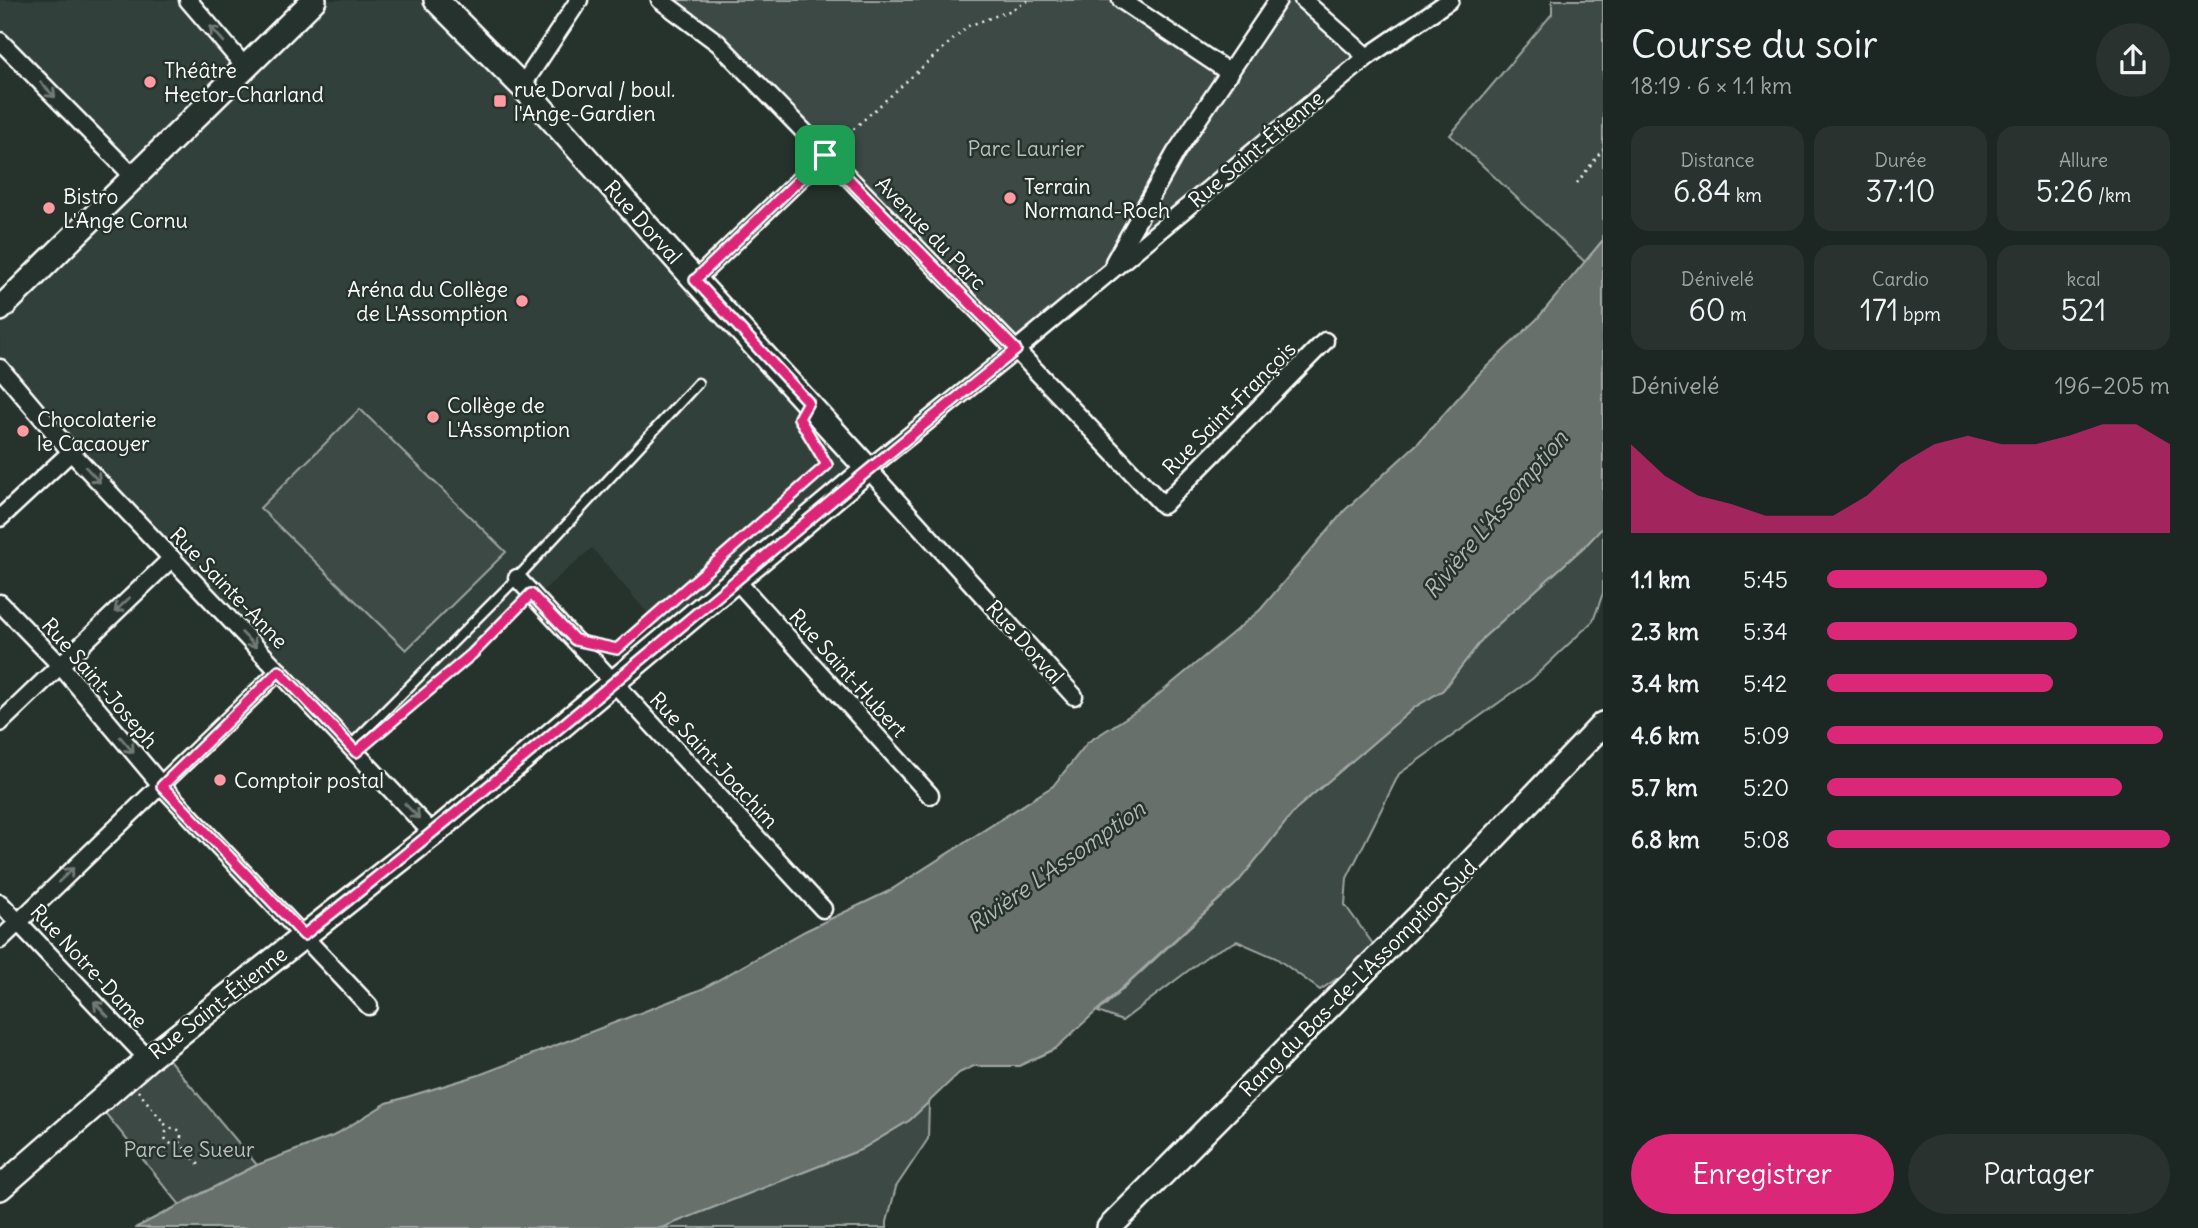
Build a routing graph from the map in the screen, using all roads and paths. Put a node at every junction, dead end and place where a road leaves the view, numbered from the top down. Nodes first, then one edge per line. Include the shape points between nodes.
1 (188, 0) edge
2 (314, 0) edge
3 (436, 0) edge
4 (579, 0) edge
5 (660, 0) edge
6 (1030, 0) edge
7 (1121, 0) edge
8 (1279, 0) edge
9 (1303, 0) edge
10 (1450, 0) edge
11 (2, 46) edge
12 (1367, 57) junction
13 (246, 68) junction
14 (1230, 73) junction
15 (522, 86) junction
16 (1603, 149) edge
17 (825, 155) junction
18 (134, 176) junction
19 (1577, 183) dead end
20 (1107, 274) junction
21 (695, 280) junction
22 (0, 309) edge
23 (1325, 341) dead end
24 (1016, 350) junction
25 (0, 368) edge
26 (698, 383) dead end
27 (806, 430) dead end
28 (71, 452) junction
29 (868, 468) junction
30 (1163, 505) joint
31 (0, 519) edge
32 (172, 558) junction
33 (517, 578) junction
34 (735, 579) junction
35 (531, 594) junction
36 (0, 603) edge
37 (575, 640) junction
38 (60, 665) junction
39 (279, 671) junction
40 (614, 682) junction
41 (1074, 696) dead end
42 (0, 723) edge
43 (1603, 724) edge
44 (388, 725) dead end
45 (350, 746) junction
46 (162, 786) junction
47 (930, 795) dead end
48 (433, 834) junction
49 (0, 903) edge
50 (823, 909) dead end
51 (17, 921) junction
52 (304, 935) junction
53 (0, 940) edge
54 (369, 1006) dead end
55 (148, 1059) junction
56 (127, 1077) junction
57 (169, 1129) junction
58 (179, 1142) junction
59 (200, 1166) dead end
60 (0, 1188) edge
61 (1109, 1228) edge

13 -> 1 street
2 - 13 street
3 - 15 street, Rue Dorval
4 - 15 street
5 - 17 street, Avenue du Parc via 718,43
6 - 17 path via 968,26
7 - 14 street
8 - 14 street
9 - 12 street
10 - 12 street, Rue Saint-Étienne
11 -> 18 street
12 - 20 street, Rue Saint-Étienne
13 - 18 street
14 - 20 street via 1176,152
15 - 21 street, Rue Dorval
16 - 19 path
17 - 21 street
17 - 24 street, Avenue du Parc
18 - 22 street
20 - 24 street, Rue Saint-Étienne
21 - 29 street, Rue Dorval
23 - 30 street, Rue Saint-François
24 - 29 street, Rue Saint-Étienne
24 - 30 street, Avenue du Parc
25 - 28 street, Rue Sainte-Anne
26 - 33 lane
27 - 37 path via 827,465 617,649
28 - 31 street
28 -> 32 street, Rue Sainte-Anne
29 - 34 street, Rue Saint-Étienne
29 - 41 street, Rue Dorval
32 -> 38 street
32 -> 39 street, Rue Sainte-Anne
33 - 35 street, Rue Saint-Joachim
33 - 45 lane
34 - 40 street, Rue Saint-Étienne
34 - 47 street, Rue Saint-Hubert
35 - 37 street, Rue Saint-Joachim
35 - 44 path via 472,654
36 - 38 street, Rue Saint-Joseph
37 - 40 street, Rue Saint-Joachim
38 - 42 street
38 -> 46 street, Rue Saint-Joseph
39 - 45 street, Rue Sainte-Anne
39 - 46 street
40 - 48 street, Rue Saint-Étienne
40 - 50 street, Rue Saint-Joachim
43 - 61 street, Rang du Bas-de-L'Assomption Sud
45 -> 48 street, Rue Sainte-Anne
51 -> 46 street
46 - 52 street, Rue Saint-Joseph
48 - 52 street, Rue Saint-Étienne
49 - 51 street, Rue Notre-Dame
51 - 53 street
55 -> 51 street, Rue Notre-Dame
52 - 54 street, Rue Saint-Joseph
52 - 55 street, Rue Saint-Étienne
55 - 56 street, Rue Saint-Étienne
56 - 57 path
56 - 60 street, Rue Saint-Étienne
57 - 58 path via 180,1132
57 - 58 path via 167,1141
58 - 59 path

